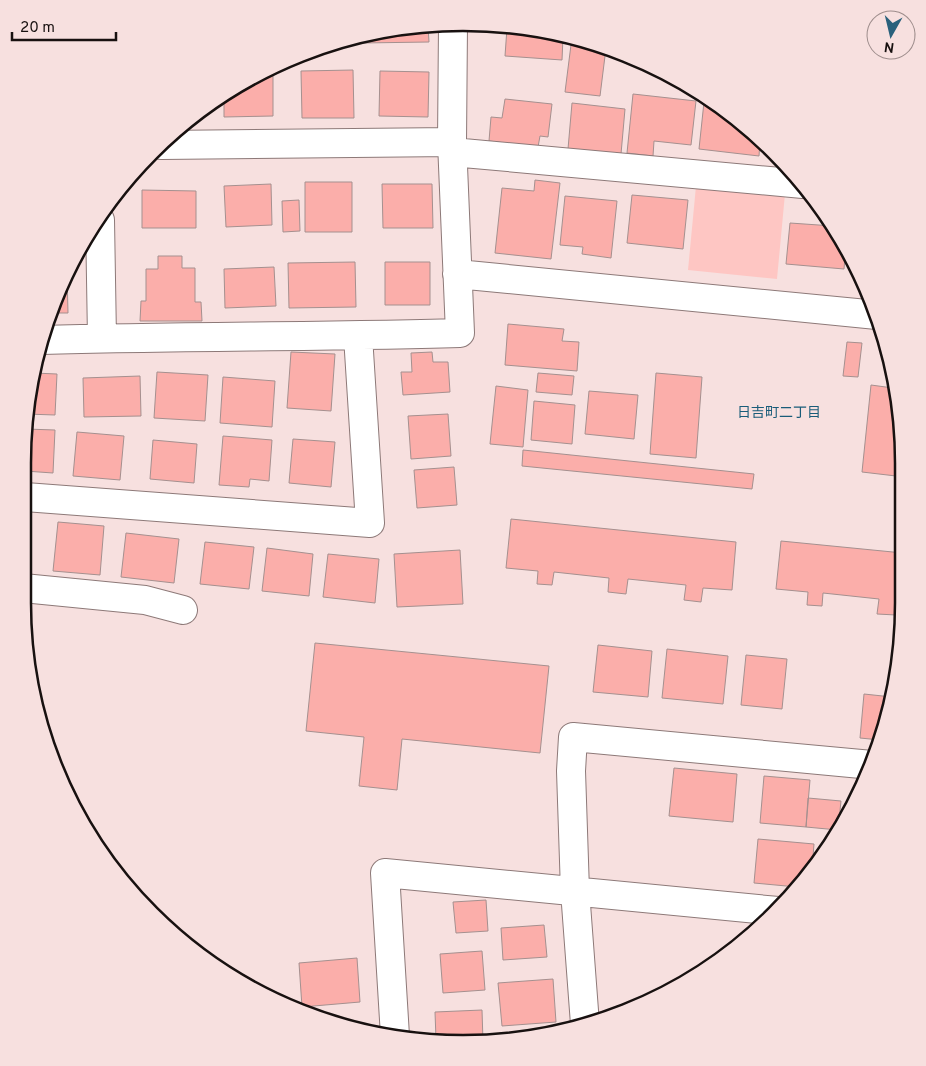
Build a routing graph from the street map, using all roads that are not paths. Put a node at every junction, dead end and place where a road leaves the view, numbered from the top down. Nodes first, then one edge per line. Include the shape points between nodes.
1 (453, 31) edge
2 (170, 146) edge
3 (452, 147) junction
4 (792, 183) edge
5 (100, 229) edge
6 (457, 274) junction
7 (868, 314) edge
8 (358, 336) junction
9 (102, 338) junction
10 (49, 340) edge
11 (31, 499) edge
12 (31, 589) edge
13 (183, 610) dead end
14 (863, 764) edge
15 (575, 891) junction
16 (767, 909) edge
17 (584, 1017) edge
18 (395, 1029) edge

1 - 3 street
2 - 3 street
3 - 4 street
3 - 6 street
5 - 9 street
6 - 7 street
6 - 8 street via 460,333
8 - 9 street
8 - 11 street via 370,523
9 - 10 street
12 - 13 street via 145,600
14 - 15 street via 573,737
15 - 16 street
15 - 17 street
15 - 18 street via 385,874

